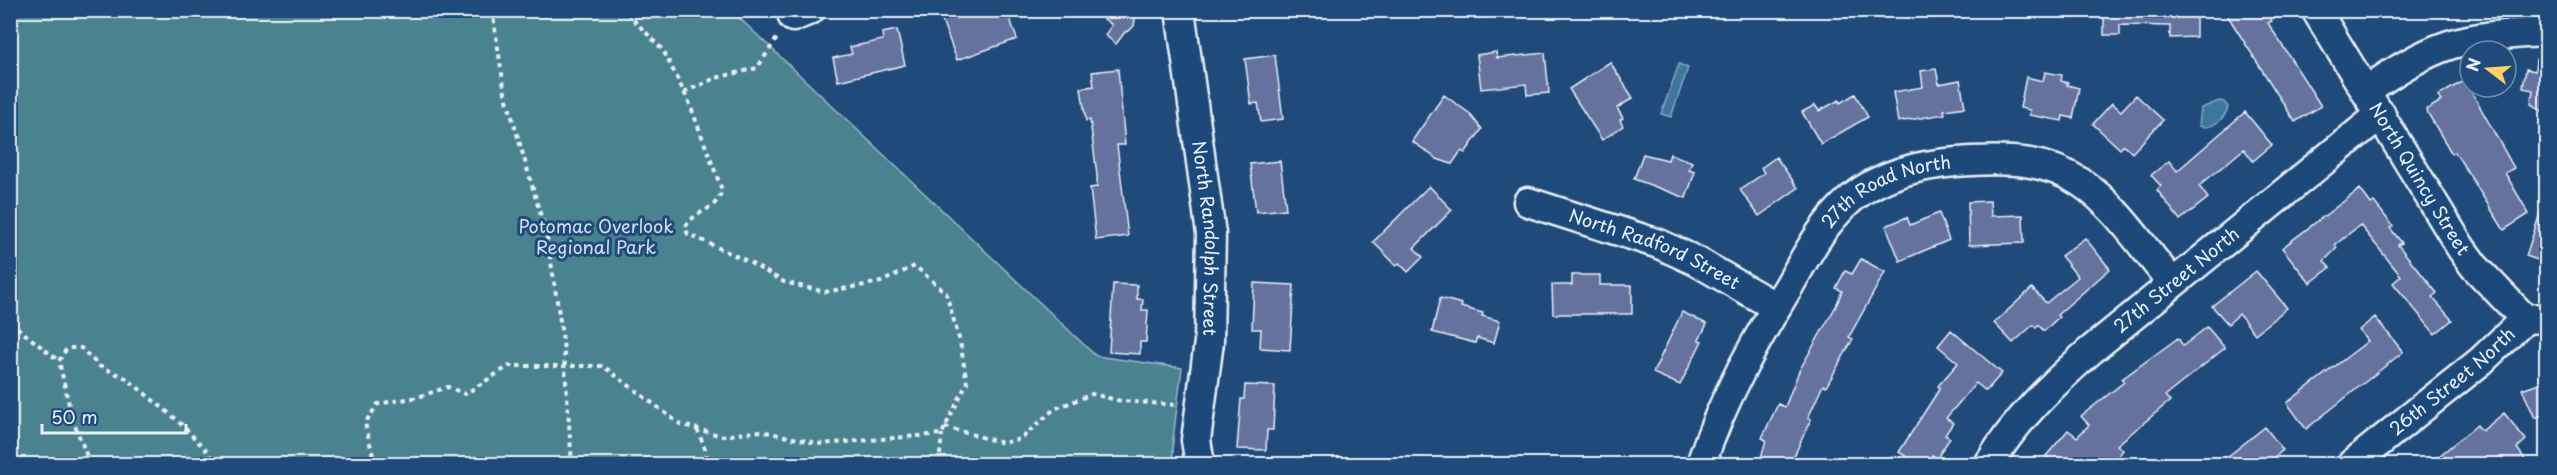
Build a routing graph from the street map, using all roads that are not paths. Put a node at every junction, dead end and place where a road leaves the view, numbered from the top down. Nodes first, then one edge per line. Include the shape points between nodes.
1 (1180, 10) edge
2 (2316, 10) edge
3 (2547, 32) edge
4 (2374, 102) junction
5 (1528, 202) dead end
6 (2172, 282) junction
7 (1776, 306) junction
8 (2536, 319) edge
9 (1200, 465) edge
10 (1701, 465) edge
11 (1989, 465) edge
12 (2352, 465) edge

1 - 9 street, North Randolph Street via 1211,234 1209,342 1196,440
2 - 4 street, North Quincy Street
3 - 4 street, 27th Street North via 2503,34 2449,45 2409,63
4 - 6 street, 27th Street North
4 - 8 street, North Quincy Street via 2474,266
5 - 7 street, North Radford Street via 1659,244
6 - 7 street, 27th Road North via 2116,216 2080,182 2029,162 1974,160 1911,168 1862,191 1820,231
6 - 11 street, 27th Street North via 2047,390 2002,442
7 - 10 street, 27th Road North via 1733,388
8 - 12 street, 26th Street North

